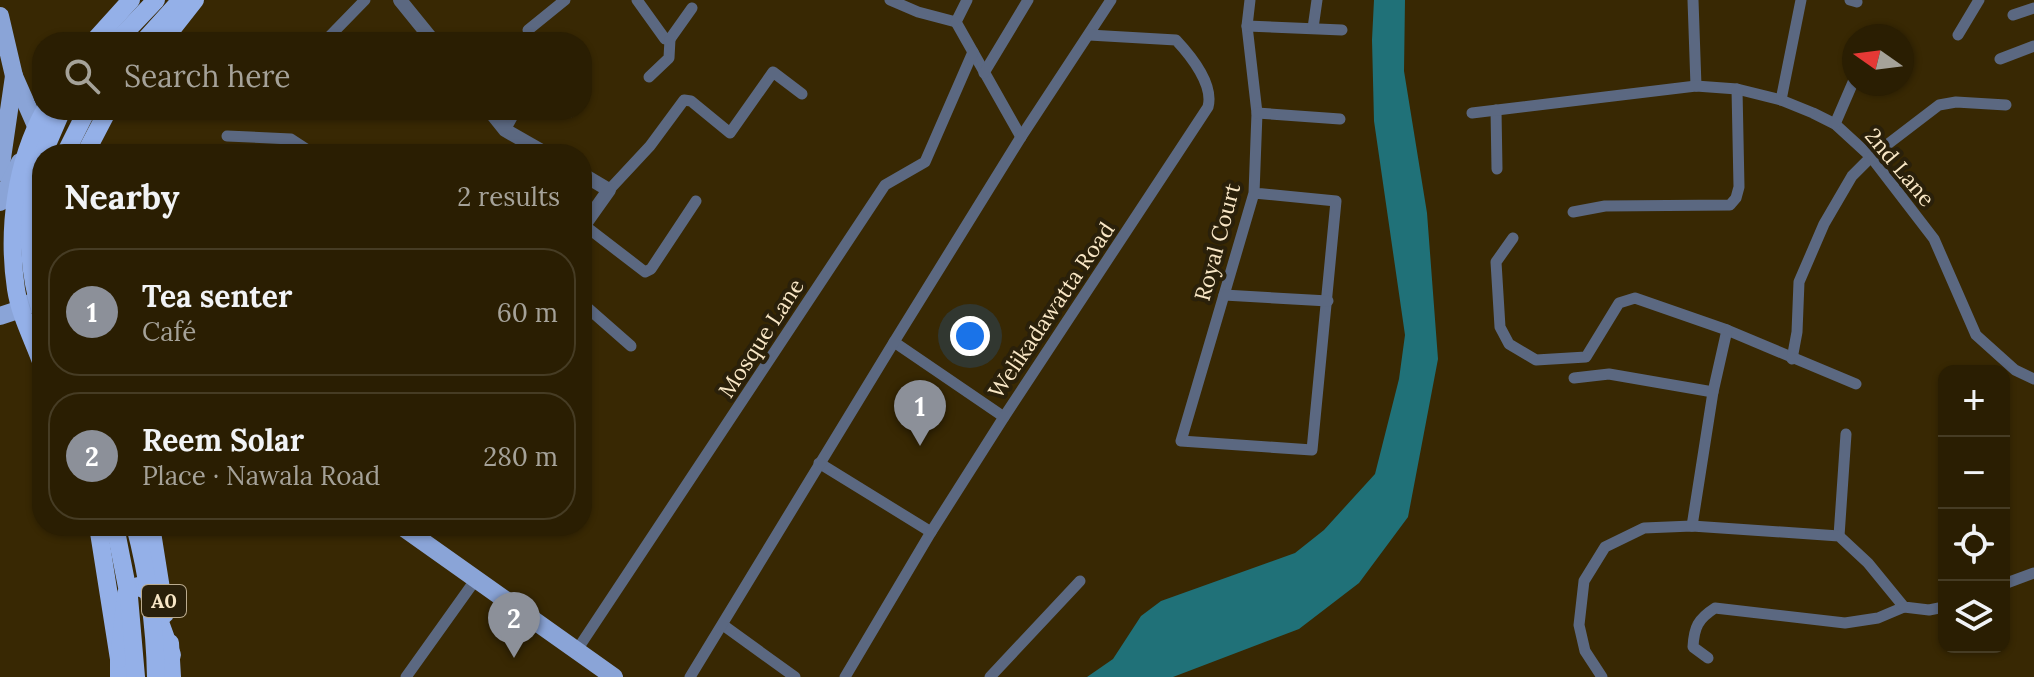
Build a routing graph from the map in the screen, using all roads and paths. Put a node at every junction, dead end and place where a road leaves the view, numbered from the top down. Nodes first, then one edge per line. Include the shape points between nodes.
1 (131, 0) edge
2 (156, 0) edge
3 (181, 0) edge
4 (195, 0) edge
5 (365, 0) edge
6 (400, 0) edge
7 (565, 0) edge
8 (637, 0) edge
9 (890, 0) edge
10 (967, 0) edge
11 (1028, 0) edge
12 (1111, 0) edge
13 (1250, 0) edge
14 (1317, 0) edge
15 (1693, 0) edge
16 (1801, 0) edge
17 (1979, 0) edge
18 (692, 8) dead end
19 (2034, 8) edge
20 (2013, 15) dead end
21 (0, 16) edge
22 (956, 22) junction
23 (1247, 26) junction
24 (1313, 28) junction
25 (528, 30) dead end
26 (1342, 30) dead end
27 (102, 32) edge
28 (126, 32) edge
29 (152, 32) edge
30 (170, 32) edge
31 (334, 32) edge
32 (426, 32) edge
33 (1089, 35) junction
34 (1958, 35) dead end
35 (670, 39) junction
36 (2034, 46) edge
37 (973, 52) junction
38 (2000, 59) dead end
39 (984, 73) junction
40 (14, 76) junction
41 (649, 77) dead end
42 (1696, 86) junction
43 (1737, 89) junction
44 (802, 94) dead end
45 (1847, 96) edge
46 (1781, 100) junction
47 (32, 104) edge
48 (2006, 105) dead end
49 (1496, 110) junction
50 (1257, 113) junction
51 (1472, 113) dead end
52 (1340, 119) dead end
53 (41, 120) edge
54 (56, 120) edge
55 (82, 120) edge
56 (103, 120) edge
57 (497, 120) edge
58 (510, 120) edge
59 (1835, 124) junction
60 (505, 130) junction
61 (227, 136) dead end
62 (1021, 137) junction
63 (38, 144) edge
64 (42, 144) edge
65 (70, 144) edge
66 (90, 144) edge
67 (299, 144) edge
68 (530, 144) edge
69 (1871, 157) junction
70 (32, 160) edge
71 (1, 165) edge
72 (32, 166) edge
73 (1497, 169) dead end
74 (592, 180) edge
75 (609, 190) junction
76 (1254, 193) junction
77 (696, 201) dead end
78 (0, 202) edge
79 (32, 203) edge
80 (1573, 212) dead end
81 (592, 214) edge
82 (592, 233) edge
83 (1513, 238) dead end
84 (32, 264) edge
85 (32, 286) edge
86 (8, 291) edge
87 (1224, 295) junction
88 (1328, 301) junction
89 (32, 302) edge
90 (21, 309) junction
91 (592, 312) edge
92 (0, 316) edge
93 (1727, 330) junction
94 (32, 338) edge
95 (894, 342) junction
96 (631, 346) dead end
97 (1792, 359) junction
98 (1574, 378) dead end
99 (2034, 379) edge
100 (1856, 384) dead end
101 (1713, 392) junction
102 (1004, 417) junction
103 (1846, 434) dead end
104 (819, 463) junction
105 (1692, 526) junction
106 (931, 532) junction
107 (101, 536) edge
108 (117, 536) edge
109 (138, 536) edge
110 (153, 536) edge
111 (415, 536) edge
112 (1839, 536) junction
113 (2034, 573) edge
114 (476, 579) junction
115 (1080, 581) dead end
116 (2010, 582) edge
117 (1904, 607) junction
118 (1938, 608) edge
119 (723, 625) junction
120 (577, 650) junction
121 (172, 655) junction
122 (1708, 658) dead end
123 (119, 668) edge
124 (136, 677) edge
125 (156, 677) edge
126 (172, 677) edge
127 (406, 677) edge
128 (614, 677) edge
129 (690, 677) edge
130 (795, 677) edge
131 (845, 677) edge
132 (990, 677) edge
133 (1602, 677) edge

1 - 27 highway
2 - 28 highway
3 - 29 highway
4 - 30 highway
5 - 31 street
6 - 32 street
7 - 25 street
8 - 35 street
9 - 22 street
10 - 22 street
11 - 39 street
12 - 33 street
13 - 23 street, Royal Court
14 - 24 street
15 - 42 street
16 - 46 street
17 - 34 street
18 - 35 street
19 - 20 street
21 - 40 main road
22 - 37 street
23 - 24 street
23 - 50 street, Royal Court
24 - 26 street
33 - 62 street
33 - 102 street, Welikadawatta Road via 1176,40 1211,96
35 - 41 street via 669,58
36 - 38 street
37 - 39 street
37 - 120 street, Mosque Lane via 925,162 885,185
39 - 62 street
40 - 47 main road
40 - 71 main road
42 - 43 street, 2nd Lane
42 - 49 street, 2nd Lane
43 - 46 street, 2nd Lane
43 - 80 street via 1739,187 1730,205 1605,206
44 - 75 street via 773,72 730,133 684,100
45 - 59 street
46 - 59 street, 2nd Lane
48 - 69 street via 1939,105
49 - 51 street, 2nd Lane
49 - 73 street
50 - 52 street
50 - 76 street, Royal Court
53 - 63 highway
54 - 64 highway, bridge
55 - 65 highway, bridge
56 - 66 highway
57 - 60 street
58 - 60 street
59 - 69 street, 2nd Lane
60 - 68 street
61 - 67 street via 291,139
62 - 95 street
69 - 97 street via 1852,176 1805,263
69 - 99 street, 2nd Lane via 1934,239 1976,335 2015,370
70 - 78 main road
72 - 86 highway via 12,220
74 - 75 street
75 - 81 street
76 - 87 street, Royal Court
76 - 88 street via 1336,201
77 - 82 street via 645,272
79 - 84 highway, bridge
83 - 93 street via 1496,262 1500,327 1509,344 1536,360 1586,357 1619,303 1635,298
85 - 86 main road
86 - 90 highway
87 - 88 street
87 - 88 street, Royal Court via 1181,441 1312,450
89 - 90 main road
90 - 92 main road
90 - 94 highway
91 - 96 street
93 - 97 street
93 - 101 street
95 - 102 street
95 - 104 street
97 - 100 street
98 - 101 street via 1609,374
101 - 105 street
102 - 106 street, Welikadawatta Road
103 - 112 street
104 - 106 street
104 - 119 street
105 - 112 street
105 - 133 street via 1644,528 1605,547 1584,581 1579,625 1585,651
106 - 131 street, Welikadawatta Road
107 - 123 highway, A0
108 - 124 highway, bridge
109 - 125 highway, bridge
110 - 121 highway, A0
111 - 114 main road
112 - 117 street
113 - 116 street
114 - 120 main road
114 - 127 street
115 - 132 street
117 - 118 street
117 - 122 street via 1845,623 1715,608 1694,629 1693,647
119 - 129 street
119 - 130 street
120 - 128 main road
121 - 123 highway via 149,592 138,586 126,594
121 - 126 highway, A0

